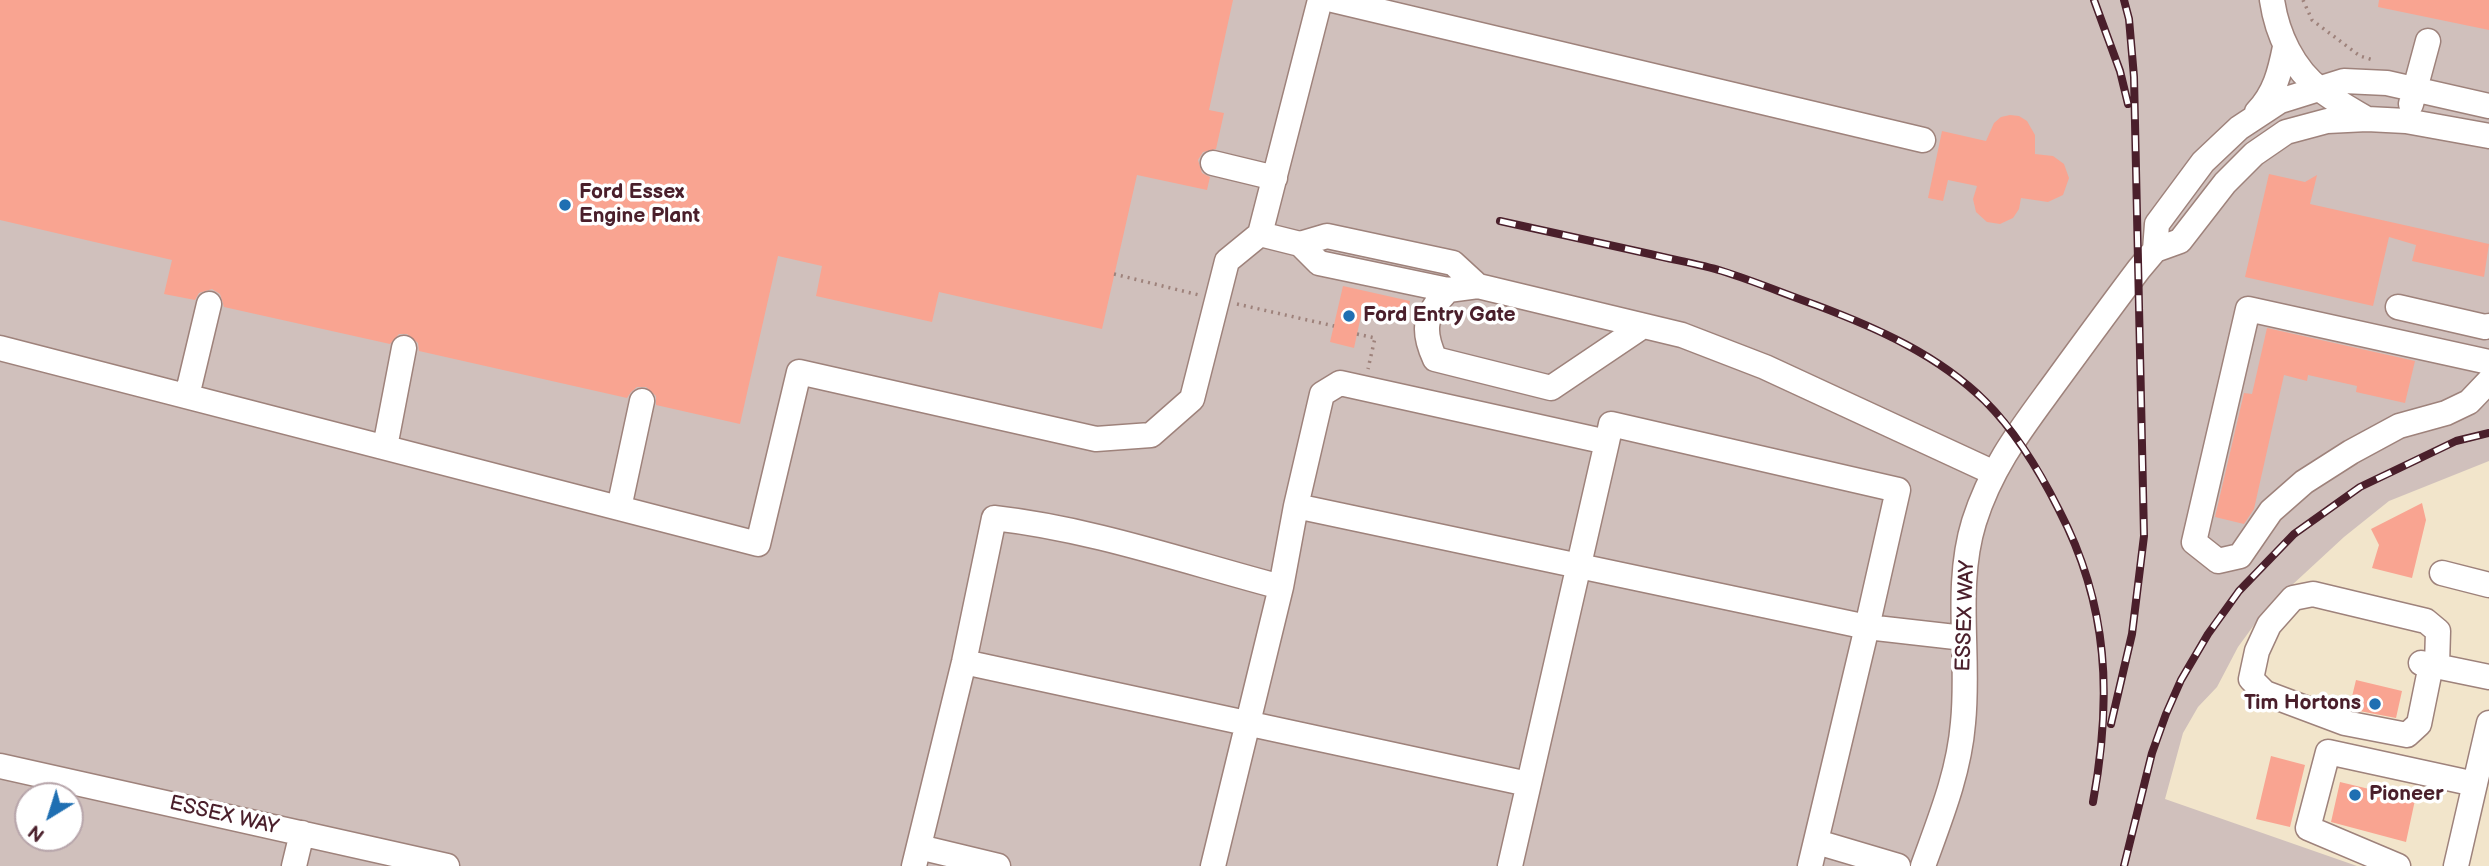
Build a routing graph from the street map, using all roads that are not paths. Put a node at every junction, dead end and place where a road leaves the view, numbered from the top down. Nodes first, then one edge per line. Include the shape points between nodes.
1 (1320, 0) edge
2 (1333, 0) edge
3 (2272, 0) edge
4 (2428, 41) dead end
5 (2284, 47) junction
6 (2415, 88) junction
7 (2319, 89) junction
8 (2487, 104) edge
9 (2367, 120) junction
10 (2249, 121) junction
11 (2406, 121) junction
12 (2489, 136) edge
13 (1923, 140) dead end
14 (1213, 163) dead end
15 (1275, 178) junction
16 (1260, 234) junction
17 (1300, 244) junction
18 (2155, 250) junction
19 (1478, 286) junction
20 (1448, 290) junction
21 (209, 304) dead end
22 (2398, 307) dead end
23 (1643, 326) junction
24 (2489, 326) edge
25 (0, 348) edge
26 (404, 348) dead end
27 (2489, 362) edge
28 (2489, 382) edge
29 (187, 396) junction
30 (642, 401) dead end
31 (1607, 442) junction
32 (384, 447) junction
33 (1992, 472) junction
34 (1296, 506) junction
35 (619, 508) junction
36 (1578, 566) junction
37 (2442, 573) dead end
38 (2489, 585) edge
39 (1280, 587) junction
40 (1867, 627) junction
41 (1964, 638) junction
42 (964, 662) junction
43 (2429, 664) junction
44 (2489, 677) edge
45 (1246, 723) junction
46 (2489, 723) edge
47 (0, 766) edge
48 (1528, 784) junction
49 (2475, 784) junction
50 (302, 833) junction
51 (1817, 842) junction
52 (917, 857) edge
53 (295, 866) edge
54 (447, 866) edge
55 (998, 866) edge
56 (1213, 866) edge
57 (1510, 866) edge
58 (1810, 866) edge
59 (1898, 866) edge
60 (1923, 866) edge
61 (2398, 866) edge
62 (2456, 866) edge

1 - 15 street
2 - 13 street
3 - 5 street
4 - 6 street
5 - 7 street
5 - 10 street via 2271,95
6 - 7 street, ESSEX WAY via 2344,81
6 - 8 street, ESSEX WAY
6 - 11 street
7 - 9 street
7 - 10 street, ESSEX WAY via 2280,101
9 - 11 street, ESSEX WAY
9 - 18 street, ESSEX WAY via 2327,121 2286,132 2254,154 2225,183 2180,241
10 - 18 street, ESSEX WAY via 2203,162 2157,224
11 - 12 street, ESSEX WAY
14 - 15 street
15 - 16 street
16 - 17 street
16 - 35 street via 1227,261 1192,399 1151,435 1096,439 799,372 758,544
17 - 19 street via 1326,236 1453,263
17 - 20 street via 1320,263
18 - 33 street, ESSEX WAY
19 - 20 street
19 - 23 street
20 - 23 street via 1427,321 1427,342 1435,359 1551,388
21 - 29 street
22 - 24 street
23 - 33 street via 1682,335 1765,367
25 - 29 street
26 - 32 street
27 - 28 street via 2248,309 2194,542 2218,561 2240,556 2272,511 2304,482 2399,426 2469,402
29 - 32 street
30 - 35 street
31 - 34 street via 1340,383 1322,394
31 - 36 street
31 - 40 street via 1611,424 1898,490
32 - 35 street
33 - 41 street, ESSEX WAY via 1966,559
34 - 36 street
34 - 39 street
36 - 40 street
36 - 48 street
37 - 38 street
39 - 42 street via 1050,526 994,518
39 - 45 street
40 - 41 street
40 - 51 street
41 - 60 street, ESSEX WAY via 1964,723 1952,789
42 - 45 street
42 - 52 street
43 - 43 street via 2438,631 2426,621 2313,594 2293,598 2269,625 2256,651 2251,679 2265,693 2345,723 2407,735 2419,724
43 - 44 street
45 - 48 street
45 - 56 street
46 - 49 street
47 - 50 street, ESSEX WAY
48 - 57 street
49 - 61 street via 2328,752 2308,828
49 - 62 street
50 - 53 street
50 - 54 street, ESSEX WAY
51 - 58 street
51 - 59 street
52 - 55 street

